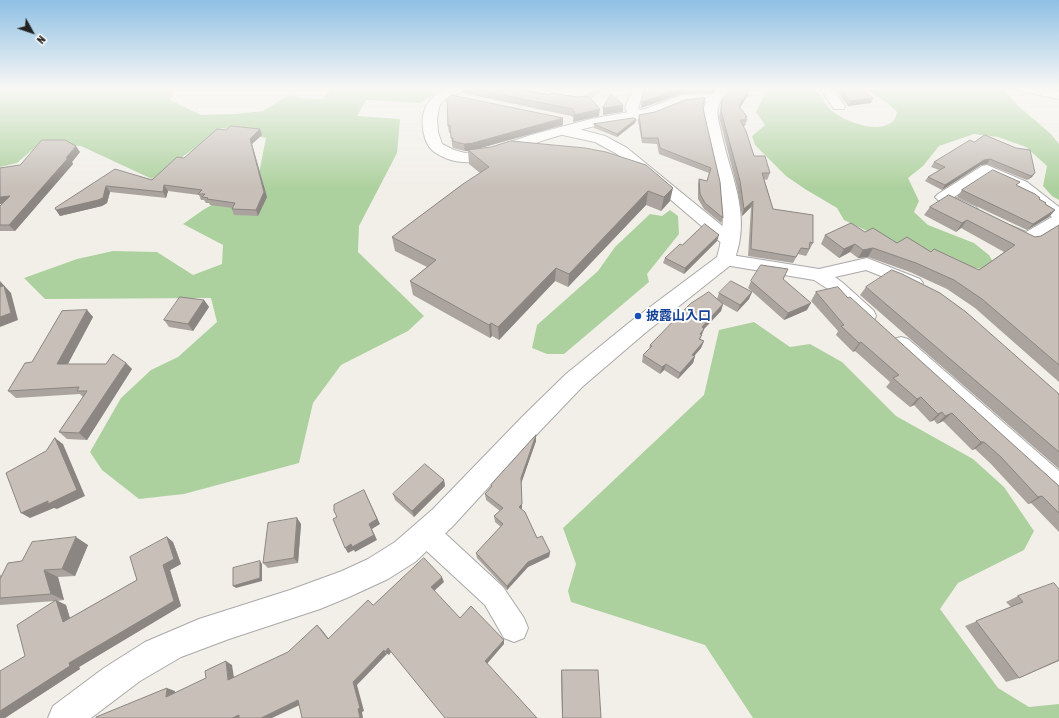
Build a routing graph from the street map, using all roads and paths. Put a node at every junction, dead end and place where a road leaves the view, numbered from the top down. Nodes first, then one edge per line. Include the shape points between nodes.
1 (430, 122) edge
2 (585, 122) edge
3 (711, 122) edge
4 (562, 123) junction
5 (1059, 215) edge
6 (985, 218) edge
7 (1059, 220) edge
8 (999, 225) edge
9 (730, 242) junction
10 (725, 260) junction
11 (819, 276) junction
12 (927, 289) edge
13 (1059, 486) edge
14 (428, 535) junction
15 (514, 628) dead end
16 (65, 718) edge

1 - 4 street via 434,142 445,152 458,157 490,153 536,138
2 - 4 street
3 - 9 street via 732,209
4 - 9 street via 578,133 600,139 622,152
5 - 6 street via 1022,185 987,169 943,197
7 - 8 street via 1027,239
9 - 10 street
10 - 11 street
10 - 14 street via 586,369
11 - 12 street via 867,264
11 - 13 street via 837,287
14 - 15 street via 494,596
14 - 16 street via 403,553 364,575 316,596 169,646 120,674

